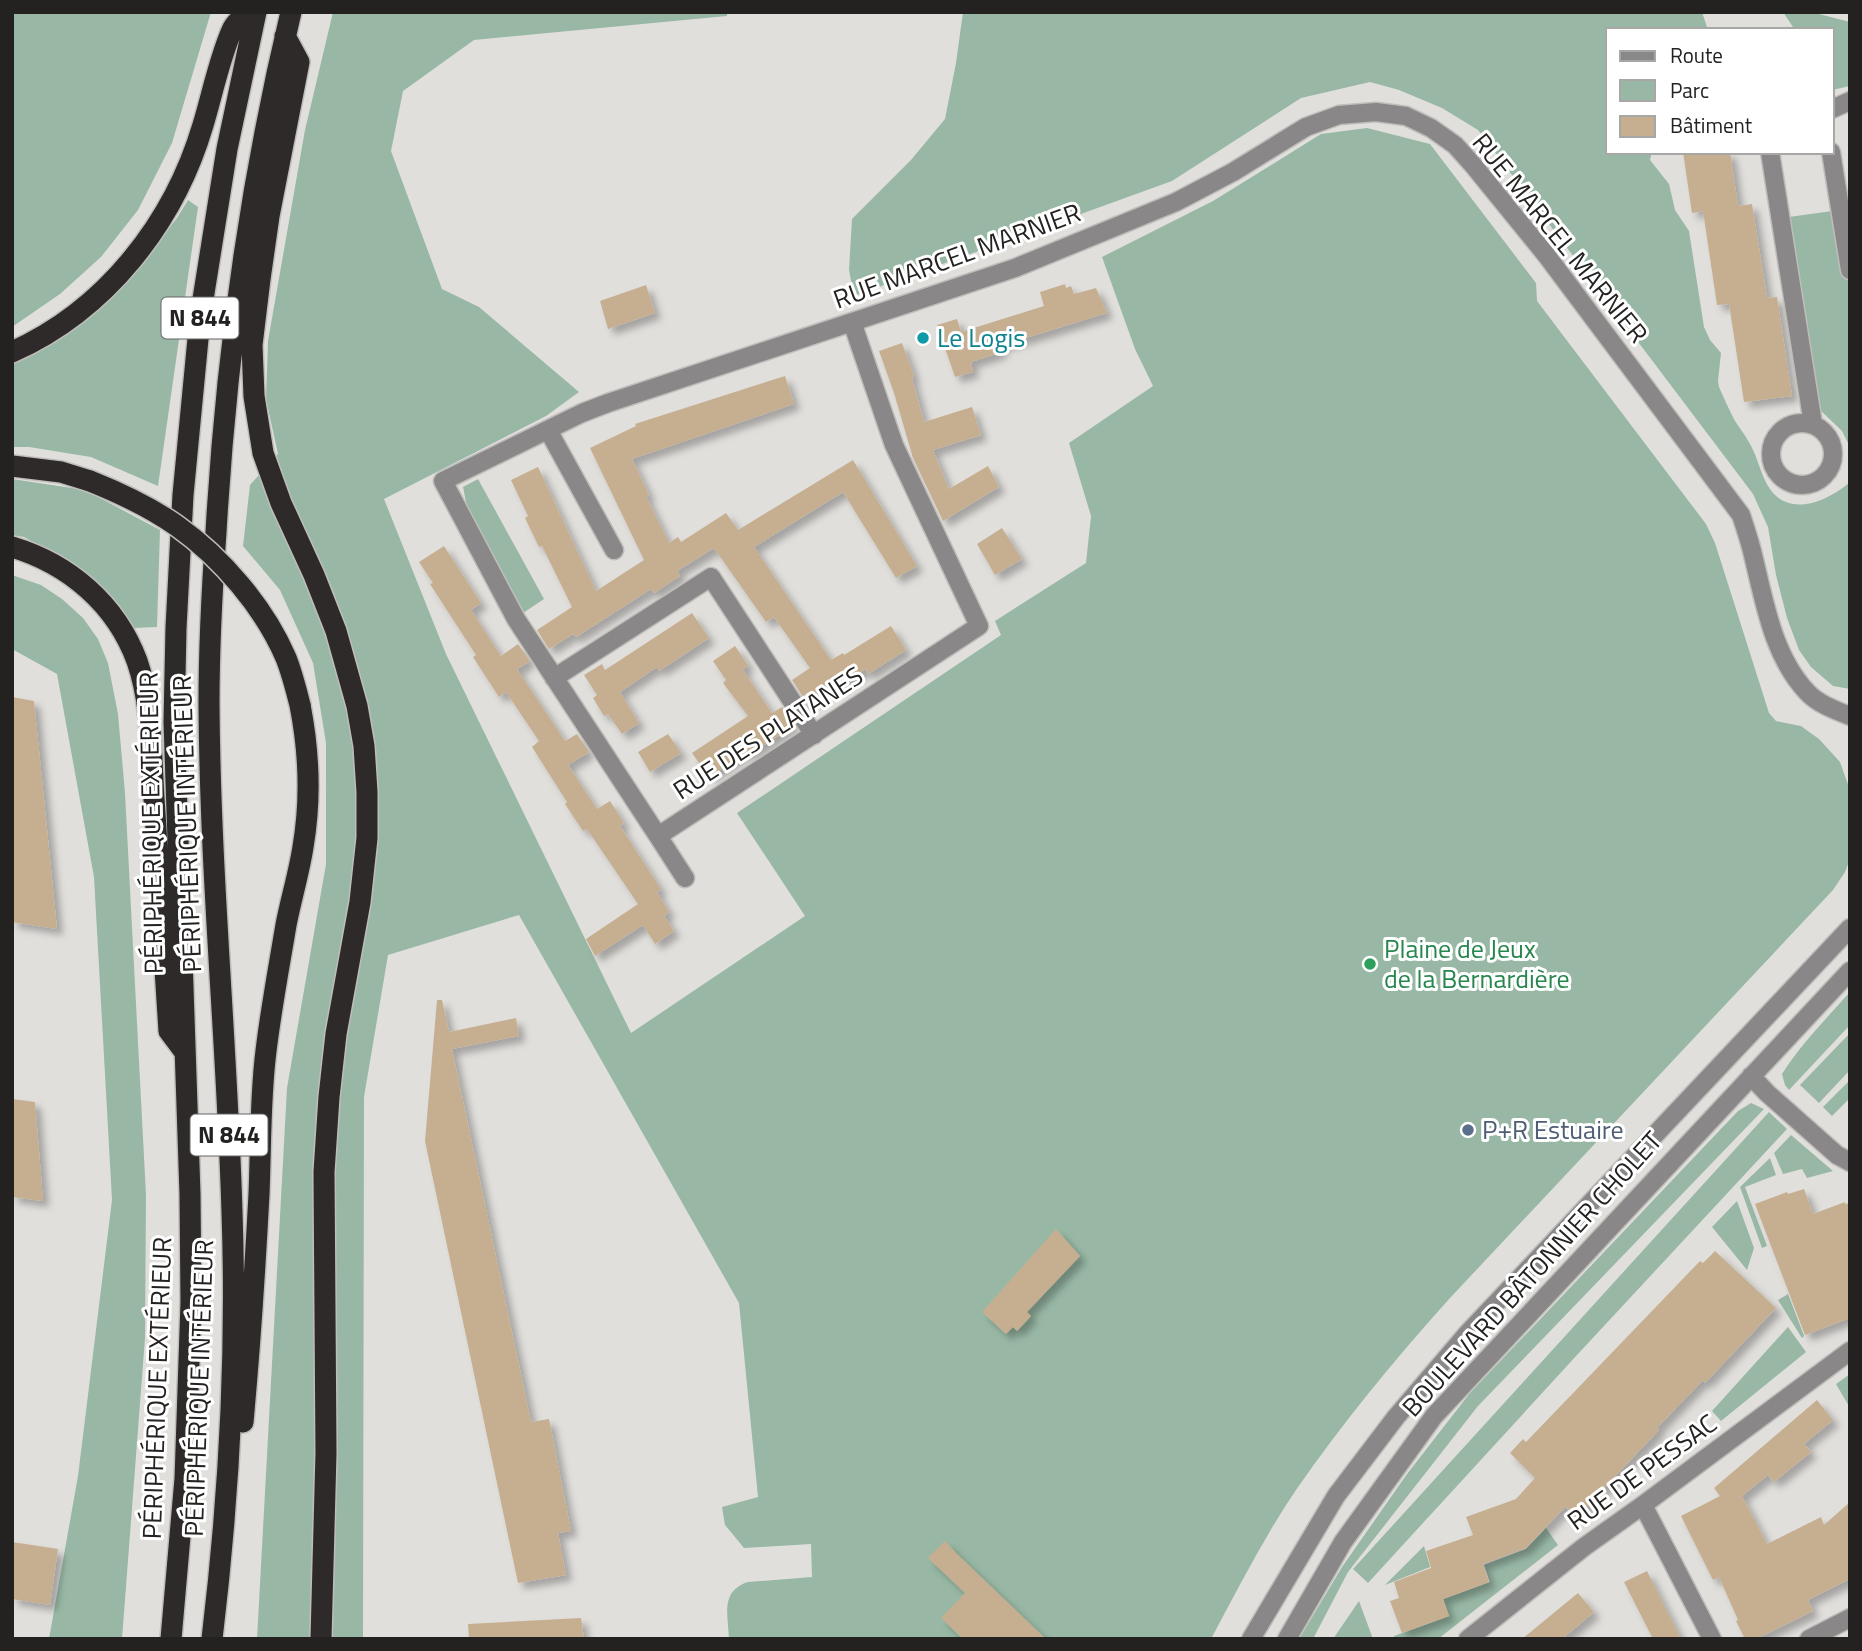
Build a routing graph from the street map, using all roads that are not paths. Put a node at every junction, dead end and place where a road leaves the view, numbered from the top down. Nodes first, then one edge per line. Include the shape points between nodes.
1 (247, 12) edge
2 (256, 12) edge
3 (291, 12) edge
4 (285, 36) junction
5 (1850, 99) edge
6 (1834, 108) edge
7 (1770, 154) edge
8 (1831, 154) edge
9 (1850, 270) edge
10 (852, 322) junction
11 (12, 352) edge
12 (1813, 424) dead end
13 (548, 429) junction
14 (12, 466) edge
15 (443, 481) joint
16 (12, 547) edge
17 (614, 550) dead end
18 (554, 678) junction
19 (1850, 716) edge
20 (814, 734) junction
21 (658, 836) junction
22 (685, 878) dead end
23 (1850, 929) edge
24 (1850, 971) edge
25 (184, 1051) junction
26 (1751, 1076) junction
27 (1850, 1162) edge
28 (1850, 1351) edge
29 (1643, 1505) junction
30 (1850, 1618) edge
31 (171, 1639) edge
32 (212, 1639) edge
33 (223, 1639) edge
34 (321, 1639) edge
35 (1251, 1639) edge
36 (1287, 1639) edge
37 (1468, 1639) edge
38 (1712, 1639) edge
39 (1809, 1639) edge

1 - 11 highway via 234,25 175,196 140,251 85,306 52,331
2 - 25 highway, PÉRIPHÉRIQUE EXTÉRIEUR / N 844 via 213,229 183,495 174,722
3 - 4 highway, PÉRIPHÉRIQUE INTÉRIEUR / N 844
4 - 32 highway, PÉRIPHÉRIQUE INTÉRIEUR / N 844 via 229,359 210,631 212,839 232,1218 230,1415
4 - 34 highway via 299,62 260,279 252,345 254,396 263,453 337,631 357,706 367,792 360,902 336,1034 324,1172 326,1454
5 - 6 street
7 - 12 street
8 - 9 street
10 - 13 street, RUE MARCEL MARNIER via 608,402
10 - 19 street, RUE MARCEL MARNIER via 1015,268 1176,202 1306,127 1339,115 1406,117 1455,145 1473,165 1741,515 1768,614 1794,676 1809,694
10 - 20 street, RUE DES PLATANES via 894,445 979,626
13 - 15 street, RUE MARCEL MARNIER
13 - 17 street
14 - 33 highway, bridge via 61,472 123,495 176,526 219,563 265,618 285,656 305,730 307,816 266,1051 252,1328
15 - 18 street, RUE DES PLATANES via 516,619
16 - 25 highway via 46,559 80,581 115,620 137,662 148,718 169,1031
18 - 20 street via 711,577
18 - 21 street, RUE DES PLATANES
20 - 21 street, RUE DES PLATANES
21 - 22 street
23 - 35 street, BOULEVARD BÂTONNIER CHOLET via 1465,1335 1413,1396 1336,1496
24 - 26 street, BOULEVARD BÂTONNIER CHOLET
25 - 31 highway, PÉRIPHÉRIQUE EXTÉRIEUR / N 844 via 190,1337
26 - 27 street
26 - 36 street, BOULEVARD BÂTONNIER CHOLET via 1434,1416 1343,1542
28 - 29 street, RUE DE PESSAC
29 - 37 street, RUE DE PESSAC
29 - 38 street
30 - 39 street

